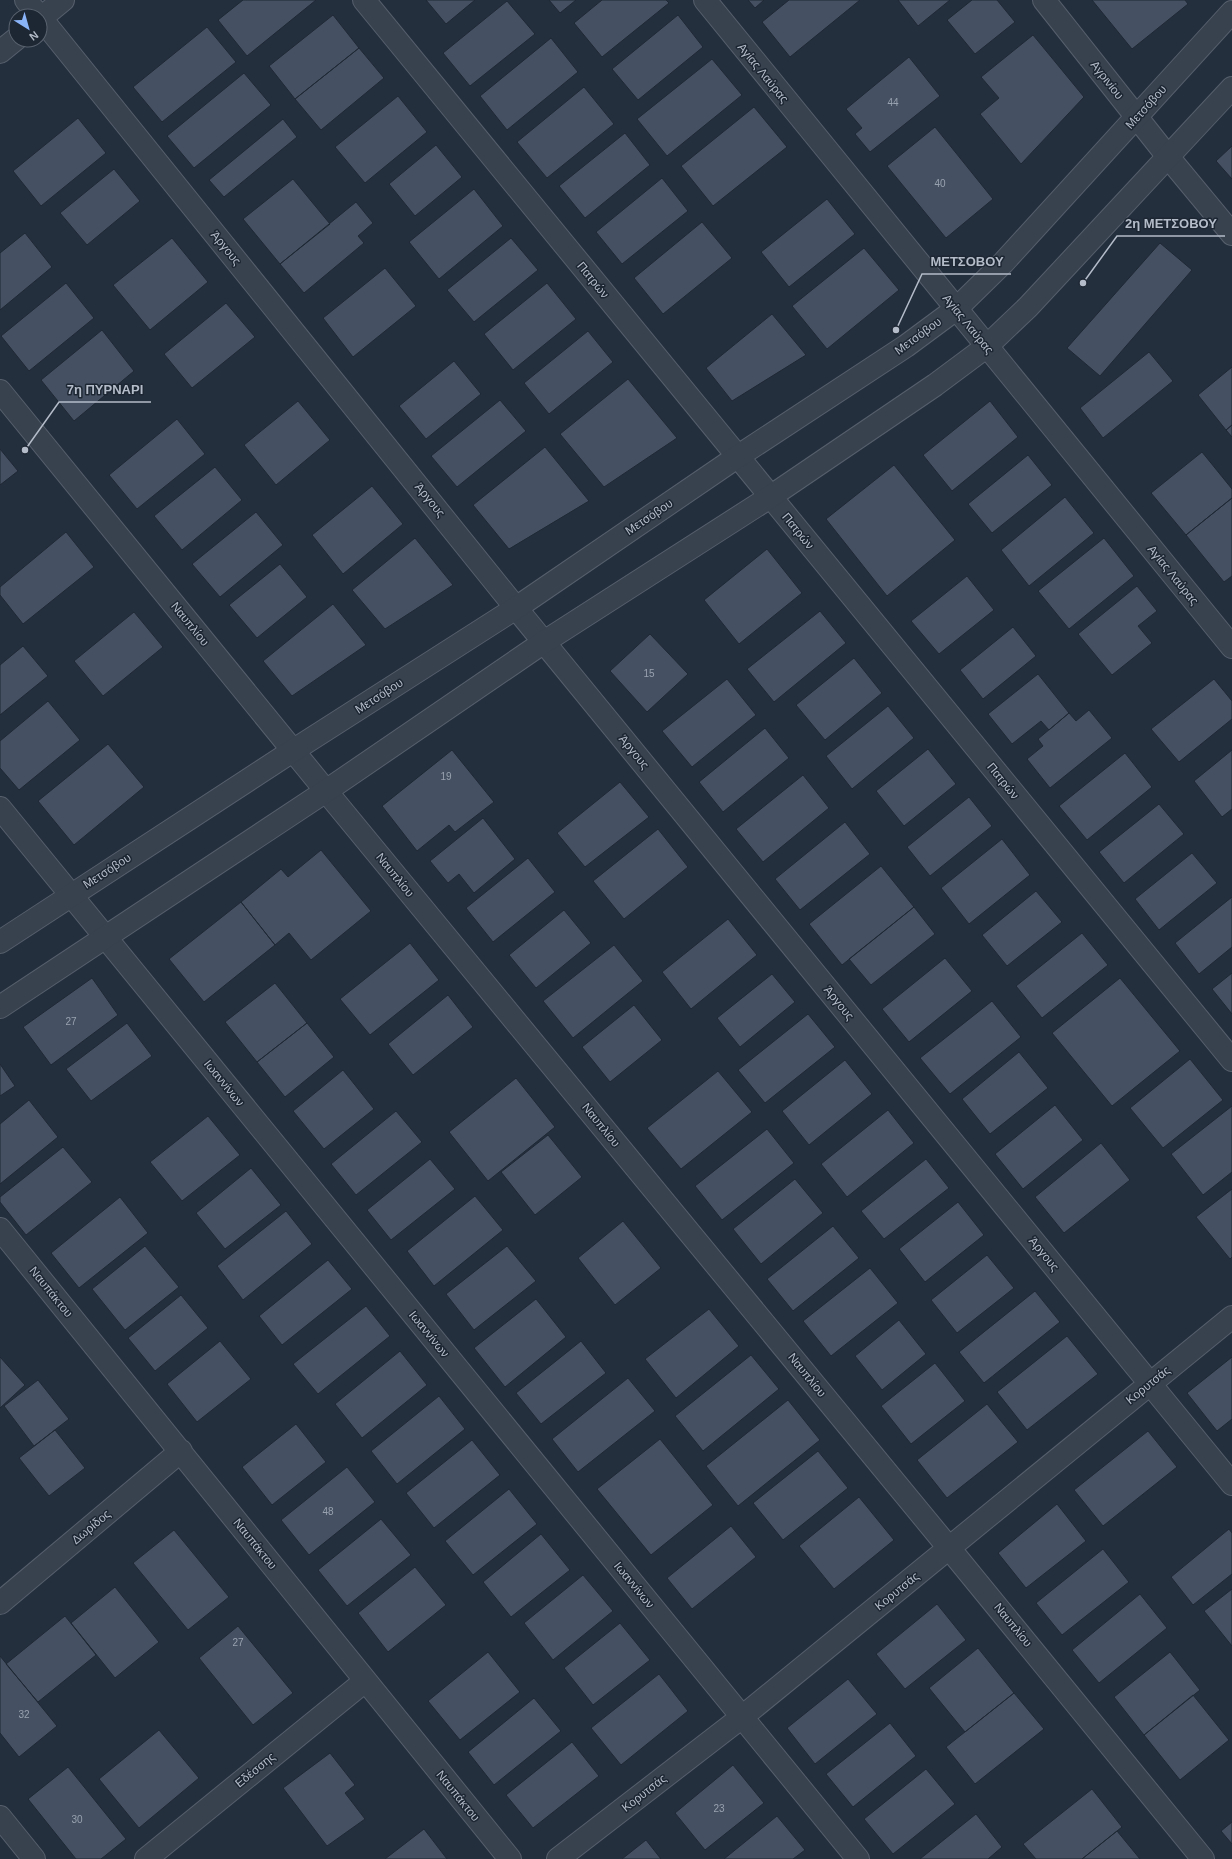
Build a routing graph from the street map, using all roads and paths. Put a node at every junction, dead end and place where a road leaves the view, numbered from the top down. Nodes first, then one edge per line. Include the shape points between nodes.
1 (26, 0) edge
2 (63, 0) edge
3 (364, 0) edge
4 (704, 0) edge
5 (1044, 0) edge
6 (32, 8) edge
7 (48, 12) edge
8 (1232, 12) edge
9 (48, 28) edge
10 (8, 45) edge
11 (0, 52) edge
12 (1232, 88) edge
13 (1137, 118) junction
14 (1168, 158) junction
15 (1232, 234) edge
16 (956, 309) junction
17 (986, 347) junction
18 (0, 391) edge
19 (737, 457) junction
20 (770, 497) junction
21 (516, 608) junction
22 (544, 642) junction
23 (1232, 647) edge
24 (294, 750) junction
25 (326, 791) junction
26 (0, 808) edge
27 (70, 895) junction
28 (105, 938) junction
29 (0, 942) edge
30 (0, 1007) edge
31 (1232, 1060) edge
32 (0, 1229) edge
33 (1232, 1317) edge
34 (1150, 1384) junction
35 (181, 1451) junction
36 (1232, 1484) edge
37 (949, 1548) junction
38 (0, 1603) edge
39 (364, 1681) junction
40 (742, 1717) junction
41 (0, 1817) edge
42 (34, 1859) edge
43 (146, 1859) edge
44 (510, 1859) edge
45 (558, 1859) edge
46 (858, 1859) edge
47 (1203, 1859) edge

1 - 6 street, Άργους
2 - 7 street
3 - 19 street, Πατρών
4 - 16 street, Αγίας Λαύρας
5 - 13 street, Αγρινίου
8 - 13 street, Μετσόβου
9 - 21 street, Άργους
10 - 11 street
12 - 14 street
13 - 14 street, Αγρινίου
13 - 16 street, Μετσόβου via 1003,263
14 - 15 street, Αγρινίου
14 - 17 street via 1028,307
16 - 17 street, Αγίας Λαύρας
16 - 19 street, Μετσόβου via 906,346
17 - 20 street via 935,385
17 - 23 street, Αγίας Λαύρας
18 - 24 street, Ναυπλίου
19 - 20 street, Πατρών
19 - 21 street, Μετσόβου
20 - 22 street
20 - 31 street, Πατρών
21 - 22 street, Άργους
21 - 24 street, Μετσόβου
22 - 25 street
22 - 34 street, Άργους
24 - 25 street, Ναυπλίου
24 - 27 street, Μετσόβου
25 - 28 street
25 - 37 street, Ναυπλίου
26 - 27 street, Ιωαννίνων
27 - 28 street, Ιωαννίνων
27 - 29 street, Μετσόβου
28 - 30 street
28 - 40 street, Ιωαννίνων
32 - 35 street, Ναυπάκτου
33 - 34 street, Κορυτσάς
34 - 36 street, Άργους
34 - 37 street, Κορυτσάς
35 - 38 street, Δωρίδος
35 - 39 street, Ναυπάκτου
37 - 40 street, Κορυτσάς
37 - 47 street, Ναυπλίου
39 - 43 street, Εδέσσης
39 - 44 street, Ναυπάκτου
40 - 45 street, Κορυτσάς
40 - 46 street, Ιωαννίνων
41 - 42 street

